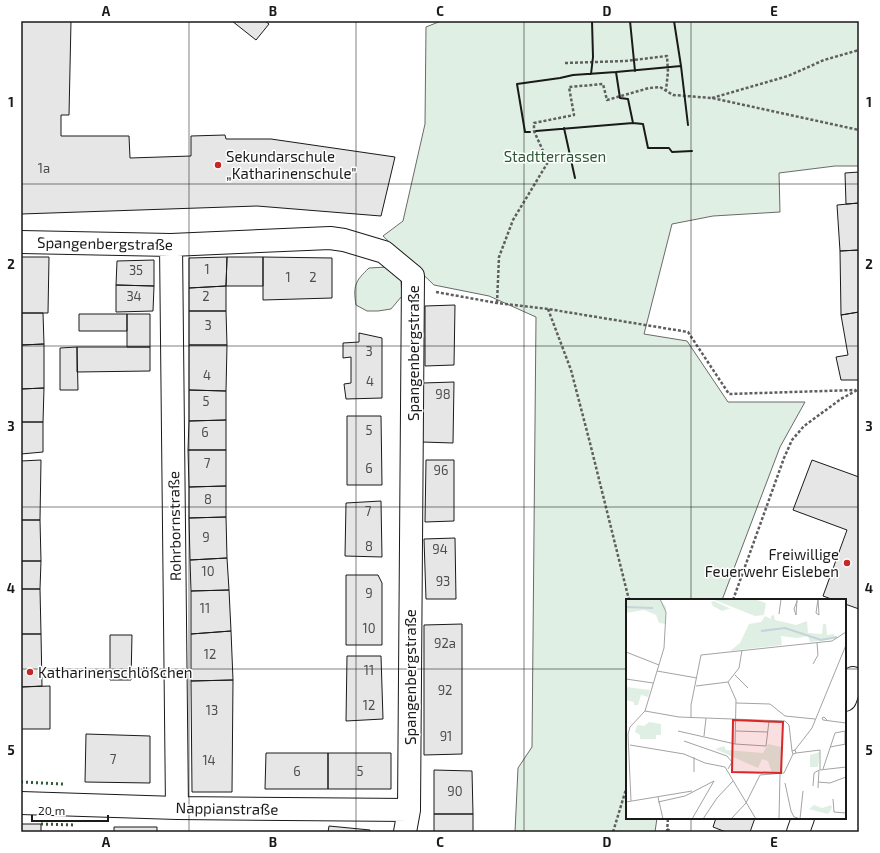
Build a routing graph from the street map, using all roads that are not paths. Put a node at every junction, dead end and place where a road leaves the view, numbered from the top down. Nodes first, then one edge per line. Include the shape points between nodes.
1 (21, 242) edge
2 (171, 245) junction
3 (853, 678) dead end
4 (846, 697) edge
5 (21, 803) edge
6 (177, 808) junction
7 (409, 810) junction
8 (803, 819) edge
9 (405, 832) edge
10 (798, 832) edge

1 - 2 street, Spangenbergstraße
2 - 6 street, Rohrbornstraße
2 - 7 street, Spangenbergstraße via 330,238 384,252 413,276
3 - 4 street
5 - 6 street, Nappianstraße
6 - 7 street, Nappianstraße
7 - 9 street, Spangenbergstraße
8 - 10 street

